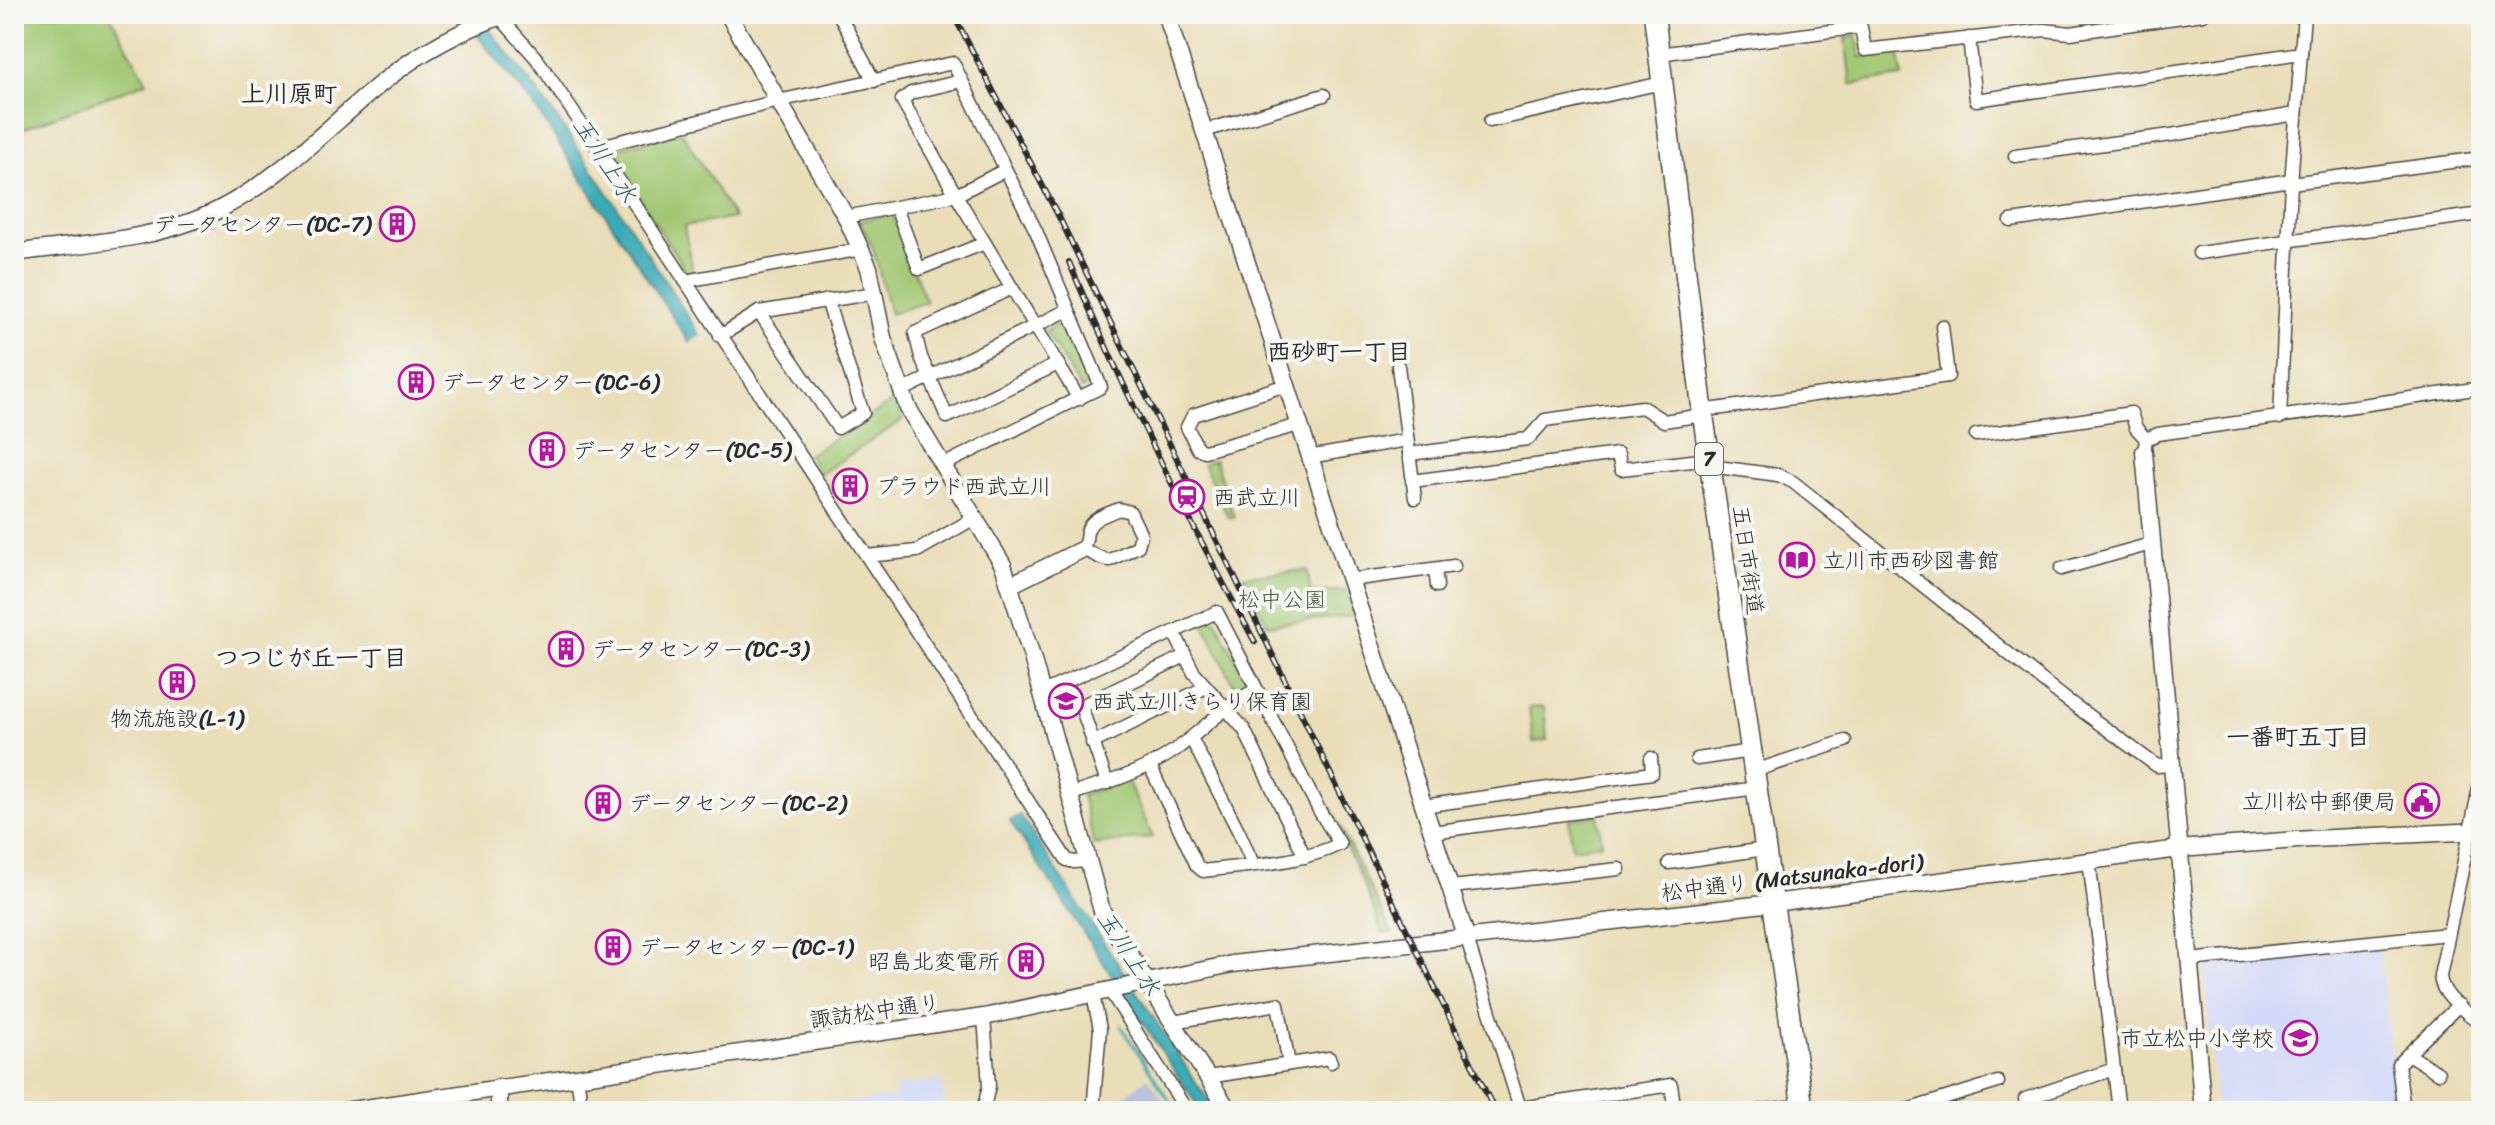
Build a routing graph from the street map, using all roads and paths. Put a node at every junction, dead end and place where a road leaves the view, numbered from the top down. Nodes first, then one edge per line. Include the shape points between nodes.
1 (728, 14) edge
2 (839, 14) edge
3 (1166, 14) edge
4 (1654, 14) edge
5 (2203, 14) edge
6 (2304, 14) edge
7 (498, 16) edge
8 (1969, 38) junction
9 (2301, 53) junction
10 (1659, 54) junction
11 (874, 81) junction
12 (961, 81) junction
13 (1662, 83) junction
14 (1324, 95) dead end
15 (778, 101) junction
16 (2296, 114) junction
17 (1490, 121) dead end
18 (1204, 131) junction
19 (597, 147) junction
20 (2015, 156) dead end
21 (2481, 158) edge
22 (1005, 170) junction
23 (2291, 182) junction
24 (956, 195) junction
25 (896, 207) junction
26 (2481, 214) edge
27 (846, 217) junction
28 (2011, 221) dead end
29 (2288, 241) junction
30 (985, 243) junction
31 (862, 249) junction
32 (14, 253) edge
33 (2199, 253) dead end
34 (685, 281) junction
35 (1012, 288) junction
36 (875, 293) junction
37 (827, 300) junction
38 (1068, 310) junction
39 (759, 312) junction
40 (1035, 326) junction
41 (1942, 326) dead end
42 (720, 336) junction
43 (1058, 364) junction
44 (1398, 366) dead end
45 (929, 377) junction
46 (1286, 385) junction
47 (2481, 388) edge
48 (901, 391) junction
49 (1079, 399) junction
50 (1702, 413) junction
51 (2280, 418) junction
52 (1299, 425) junction
53 (1976, 435) dead end
54 (1407, 440) junction
55 (2145, 445) junction
56 (1409, 454) junction
57 (1309, 457) junction
58 (1710, 462) junction
59 (941, 466) junction
60 (1412, 481) junction
61 (1415, 498) dead end
62 (973, 519) junction
63 (2151, 544) junction
64 (1087, 547) junction
65 (867, 556) junction
66 (1454, 566) dead end
67 (1435, 569) junction
68 (2061, 569) dead end
69 (1350, 580) junction
70 (1010, 585) junction
71 (1437, 586) dead end
72 (1174, 632) junction
73 (1185, 656) junction
74 (1206, 687) junction
75 (1256, 690) junction
76 (1041, 693) junction
77 (1225, 708) junction
78 (1191, 738) junction
79 (1845, 741) dead end
80 (1092, 743) junction
81 (1651, 758) dead end
82 (1697, 759) dead end
83 (2171, 765) junction
84 (1150, 766) junction
85 (1754, 770) junction
86 (2481, 779) edge
87 (1107, 783) junction
88 (1071, 794) junction
89 (1423, 806) junction
90 (2476, 831) edge
91 (1432, 832) junction
92 (1765, 849) junction
93 (2179, 849) junction
94 (1305, 857) junction
95 (2089, 860) junction
96 (1087, 861) junction
97 (1669, 863) dead end
98 (1253, 864) junction
99 (1611, 868) dead end
100 (1451, 887) junction
101 (1773, 903) junction
102 (2448, 934) junction
103 (1467, 939) junction
104 (1409, 944) joint
105 (2189, 960) junction
106 (1127, 987) junction
107 (1093, 995) junction
108 (2459, 1005) junction
109 (984, 1017) junction
110 (1173, 1022) junction
111 (2481, 1024) edge
112 (2408, 1054) junction
113 (1331, 1062) dead end
114 (1289, 1064) junction
115 (2114, 1069) junction
116 (2438, 1073) dead end
117 (577, 1076) junction
118 (1208, 1077) junction
119 (1998, 1082) dead end
120 (499, 1087) junction
121 (1802, 1108) edge
122 (1520, 1110) edge
123 (345, 1111) edge
124 (499, 1111) edge
125 (582, 1111) edge
126 (983, 1111) edge
127 (1093, 1111) edge
128 (1187, 1111) edge
129 (1229, 1111) edge
130 (1675, 1111) edge
131 (1757, 1111) edge
132 (1904, 1111) edge
133 (2029, 1111) edge
134 (2119, 1111) edge
135 (2203, 1111) edge
136 (2404, 1111) edge

1 - 15 street
2 - 11 street
3 - 18 street
4 - 10 main road, 五日市街道 / 7
5 - 8 street via 2070,33 2045,30
6 - 9 street
7 - 19 street via 537,59
7 - 32 street via 418,56 267,181 220,209 150,233
8 - 9 street via 1976,100
8 - 10 street via 1865,50 1861,27
9 - 16 street
10 - 13 main road, 五日市街道 / 7
11 - 12 street via 953,63
11 - 15 street
12 - 22 street
12 - 24 street via 902,100
13 - 17 street
13 - 50 main road, 五日市街道 / 7
14 - 18 street
15 - 19 street
15 - 27 street
16 - 20 street
16 - 23 street
18 - 46 street
19 - 34 street
21 - 23 street
22 - 24 street
22 - 38 street
23 - 28 street
23 - 29 street
24 - 25 street
24 - 30 street
25 - 27 street
25 - 30 street via 919,269
26 - 29 street
27 - 31 street
29 - 33 street
29 - 51 street
30 - 35 street
31 - 34 street
31 - 36 street
34 - 42 street
35 - 40 street
35 - 45 street via 915,333
36 - 37 street
36 - 48 street
37 - 39 street
37 - 39 street via 863,413 838,428
38 - 40 street
38 - 49 street via 1101,387
39 - 42 street
40 - 43 street
40 - 45 street
41 - 50 street via 1948,376
42 - 65 street
43 - 45 street via 947,417
43 - 49 street
44 - 54 street
45 - 48 street
46 - 52 street
46 - 52 street via 1193,415 1187,427 1198,449 1205,451
47 - 51 street
48 - 59 street
49 - 59 street
50 - 56 street via 1664,421 1642,407 1545,420 1528,439
50 - 58 main road, 五日市街道 / 7
51 - 55 street via 2158,434
52 - 57 street
53 - 55 street via 2131,413
54 - 56 street
54 - 57 street
55 - 63 street
56 - 60 street
57 - 69 street
58 - 60 street via 1621,469 1618,454
58 - 83 street via 1793,482 2063,697 2157,766
58 - 85 main road, 五日市街道 / 7
59 - 62 street
60 - 61 street
62 - 65 street via 917,551
62 - 70 street via 996,550
63 - 68 street
63 - 83 street
64 - 64 street via 1087,532 1095,520 1119,509 1130,512 1141,535 1138,546 1110,560
64 - 70 street
65 - 96 street via 1067,860
66 - 67 street
67 - 69 street
67 - 71 street
69 - 89 street
70 - 76 street
72 - 73 street
72 - 75 street via 1217,612
72 - 76 street
73 - 74 street
73 - 80 street via 1081,706
74 - 77 street
74 - 80 street
75 - 77 street
75 - 94 street via 1340,844
76 - 88 street
77 - 78 street
77 - 94 street via 1244,729
78 - 84 street
78 - 98 street
79 - 85 street
80 - 87 street
81 - 89 street via 1652,773
82 - 85 street
83 - 93 street
84 - 87 street
84 - 98 street via 1200,869
85 - 91 street
85 - 92 main road, 五日市街道 / 7
86 - 90 street
87 - 88 street
88 - 96 street
89 - 91 street
90 - 93 street, 松中通り (Matsunaka-dori)
90 - 102 street
91 - 100 street
92 - 97 street
92 - 101 main road, 五日市街道 / 7
93 - 95 street, 松中通り (Matsunaka-dori)
93 - 105 street
94 - 98 street
95 - 101 street, 松中通り (Matsunaka-dori)
95 - 115 street
96 - 106 street
99 - 100 street via 1523,873
100 - 103 street
101 - 103 street, 松中通り (Matsunaka-dori)
101 - 121 main road, 五日市街道 / 7
102 - 105 street
102 - 108 street via 2440,982
103 - 104 street, 松中通り (Matsunaka-dori)
103 - 122 street
104 - 106 street, 諏訪松中通り via 1232,964
105 - 135 street
106 - 107 street, 諏訪松中通り
106 - 110 street
106 - 128 street
107 - 109 street, 諏訪松中通り
107 - 127 street via 1100,1029
108 - 111 street
108 - 112 street
109 - 117 street, 諏訪松中通り
109 - 126 street via 989,1086
110 - 114 street via 1278,1004
110 - 118 street
112 - 116 street
112 - 136 street via 2398,1064
113 - 114 street via 1329,1058
114 - 118 street
115 - 133 street via 2025,1099
115 - 134 street
117 - 120 street, 諏訪松中通り
117 - 125 street
118 - 129 street
119 - 132 street
120 - 123 street, 諏訪松中通り
120 - 124 street
121 - 131 street
122 - 130 street via 1671,1085

